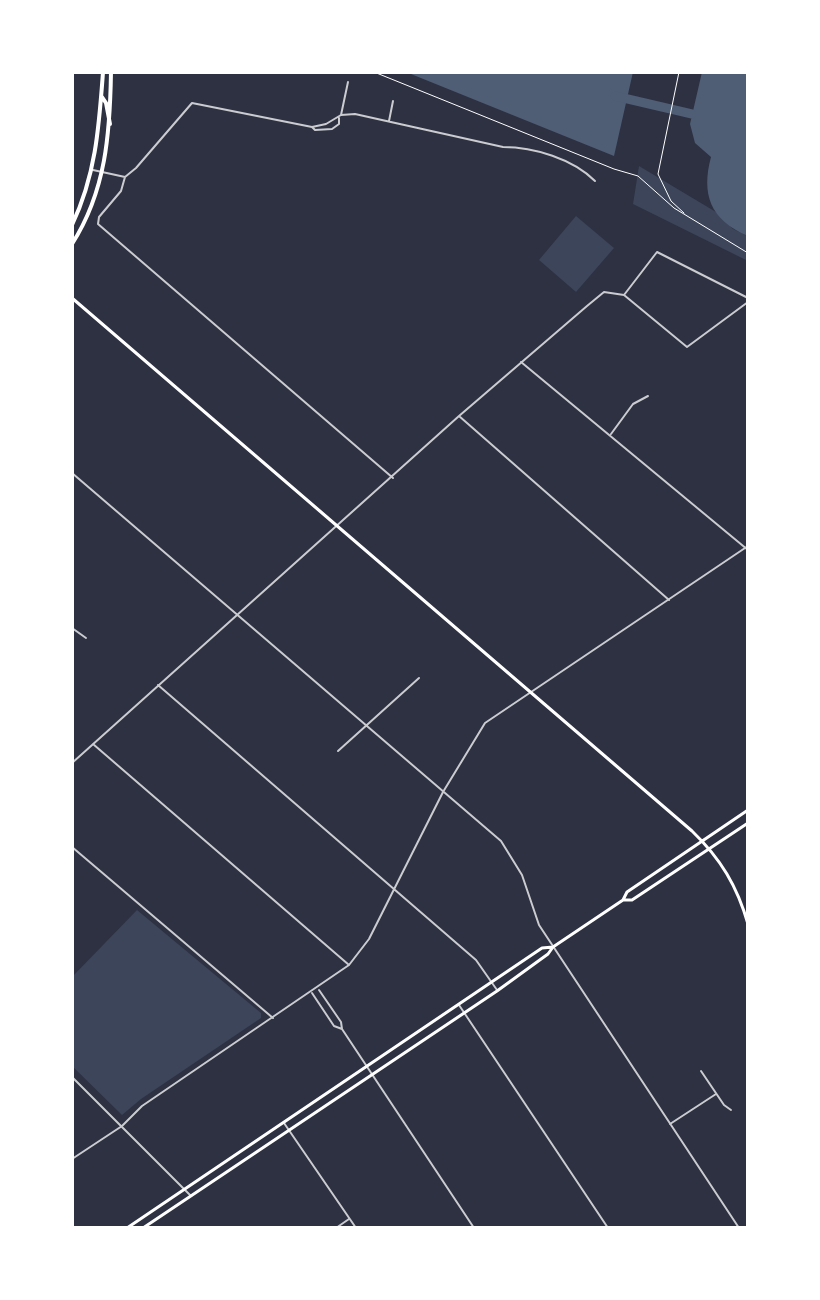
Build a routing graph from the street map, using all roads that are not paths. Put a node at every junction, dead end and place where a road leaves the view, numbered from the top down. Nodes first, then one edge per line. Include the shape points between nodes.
1 (103, 72) edge
2 (111, 72) edge
3 (348, 82) dead end
4 (101, 97) junction
5 (393, 101) dead end
6 (340, 117) junction
7 (389, 121) junction
8 (110, 124) junction
9 (312, 127) junction
10 (93, 170) junction
11 (103, 173) junction
12 (125, 177) junction
13 (595, 181) dead end
14 (72, 225) edge
15 (72, 244) edge
16 (624, 295) junction
17 (72, 298) edge
18 (748, 300) edge
19 (521, 363) junction
20 (648, 396) dead end
21 (459, 416) junction
22 (611, 434) junction
23 (72, 473) edge
24 (393, 478) junction
25 (337, 527) junction
26 (747, 548) edge
27 (669, 600) junction
28 (236, 614) junction
29 (72, 628) edge
30 (86, 638) dead end
31 (418, 678) dead end
32 (158, 685) junction
33 (529, 690) junction
34 (366, 726) junction
35 (93, 744) junction
36 (338, 751) dead end
37 (72, 763) edge
38 (443, 792) junction
39 (748, 810) edge
40 (748, 823) edge
41 (702, 840) junction
42 (72, 847) edge
43 (710, 848) junction
44 (393, 890) junction
45 (623, 900) junction
46 (748, 924) edge
47 (553, 946) junction
48 (350, 965) junction
49 (492, 983) junction
50 (318, 989) junction
51 (497, 991) junction
52 (312, 993) junction
53 (459, 1005) junction
54 (464, 1012) junction
55 (273, 1018) junction
56 (342, 1029) junction
57 (367, 1066) junction
58 (701, 1071) dead end
59 (372, 1074) junction
60 (72, 1077) edge
61 (716, 1094) junction
62 (731, 1110) dead end
63 (284, 1123) junction
64 (670, 1124) junction
65 (122, 1126) junction
66 (289, 1130) junction
67 (72, 1159) edge
68 (186, 1189) junction
69 (191, 1196) junction
70 (350, 1219) junction
71 (127, 1228) edge
72 (143, 1228) edge
73 (336, 1228) edge
74 (356, 1228) edge
75 (474, 1228) edge
76 (608, 1228) edge
77 (739, 1228) edge

1 - 4 main road
2 - 8 main road
3 - 6 street
4 - 8 main road
4 - 10 main road
5 - 7 street
6 - 7 street via 355,114
6 - 9 street
6 - 9 street via 339,124 332,129
7 - 13 street via 503,147 526,147 585,171
8 - 11 main road
9 - 12 street via 192,103
10 - 11 street
10 - 14 main road
11 - 12 street
11 - 15 main road via 88,215
12 - 24 street via 121,191 99,217 98,224
16 - 18 street via 657,252
16 - 18 street via 687,347
16 - 19 street via 604,292
17 - 25 main road
19 - 21 street
19 - 22 street
20 - 22 street via 633,404
21 - 24 street
21 - 27 street
22 - 26 street
23 - 28 street
24 - 25 street
25 - 28 street
25 - 33 main road
26 - 27 street
27 - 33 street
28 - 32 street
28 - 34 street
29 - 30 street
31 - 34 street
32 - 35 street
32 - 44 street
33 - 38 street via 485,723
33 - 41 main road
34 - 36 street
34 - 38 street
35 - 37 street
35 - 48 street
38 - 44 street
38 - 47 street via 501,841 514,859 539,926
39 - 41 main road
40 - 43 main road
41 - 43 main road
41 - 45 main road via 627,892
42 - 55 street
43 - 45 main road via 632,900
43 - 46 main road via 735,886
44 - 48 street via 369,939
44 - 49 street via 476,960
45 - 47 main road
47 - 49 main road via 542,948
47 - 51 main road via 548,954
47 - 64 street
48 - 50 street
49 - 51 street
49 - 53 main road
50 - 52 street
50 - 56 street
51 - 54 main road
52 - 55 street
52 - 56 street via 334,1026
53 - 54 street
53 - 57 main road
54 - 59 main road
54 - 76 street
55 - 65 street via 142,1106
56 - 57 street
57 - 59 street
57 - 63 main road
58 - 61 street
59 - 66 main road
59 - 75 street
60 - 65 street
61 - 62 street
61 - 64 street
63 - 66 street
63 - 68 main road
64 - 77 street
65 - 67 street
65 - 68 street
66 - 69 main road
66 - 70 street
68 - 69 street
68 - 71 main road
69 - 72 main road
70 - 73 street
70 - 74 street

